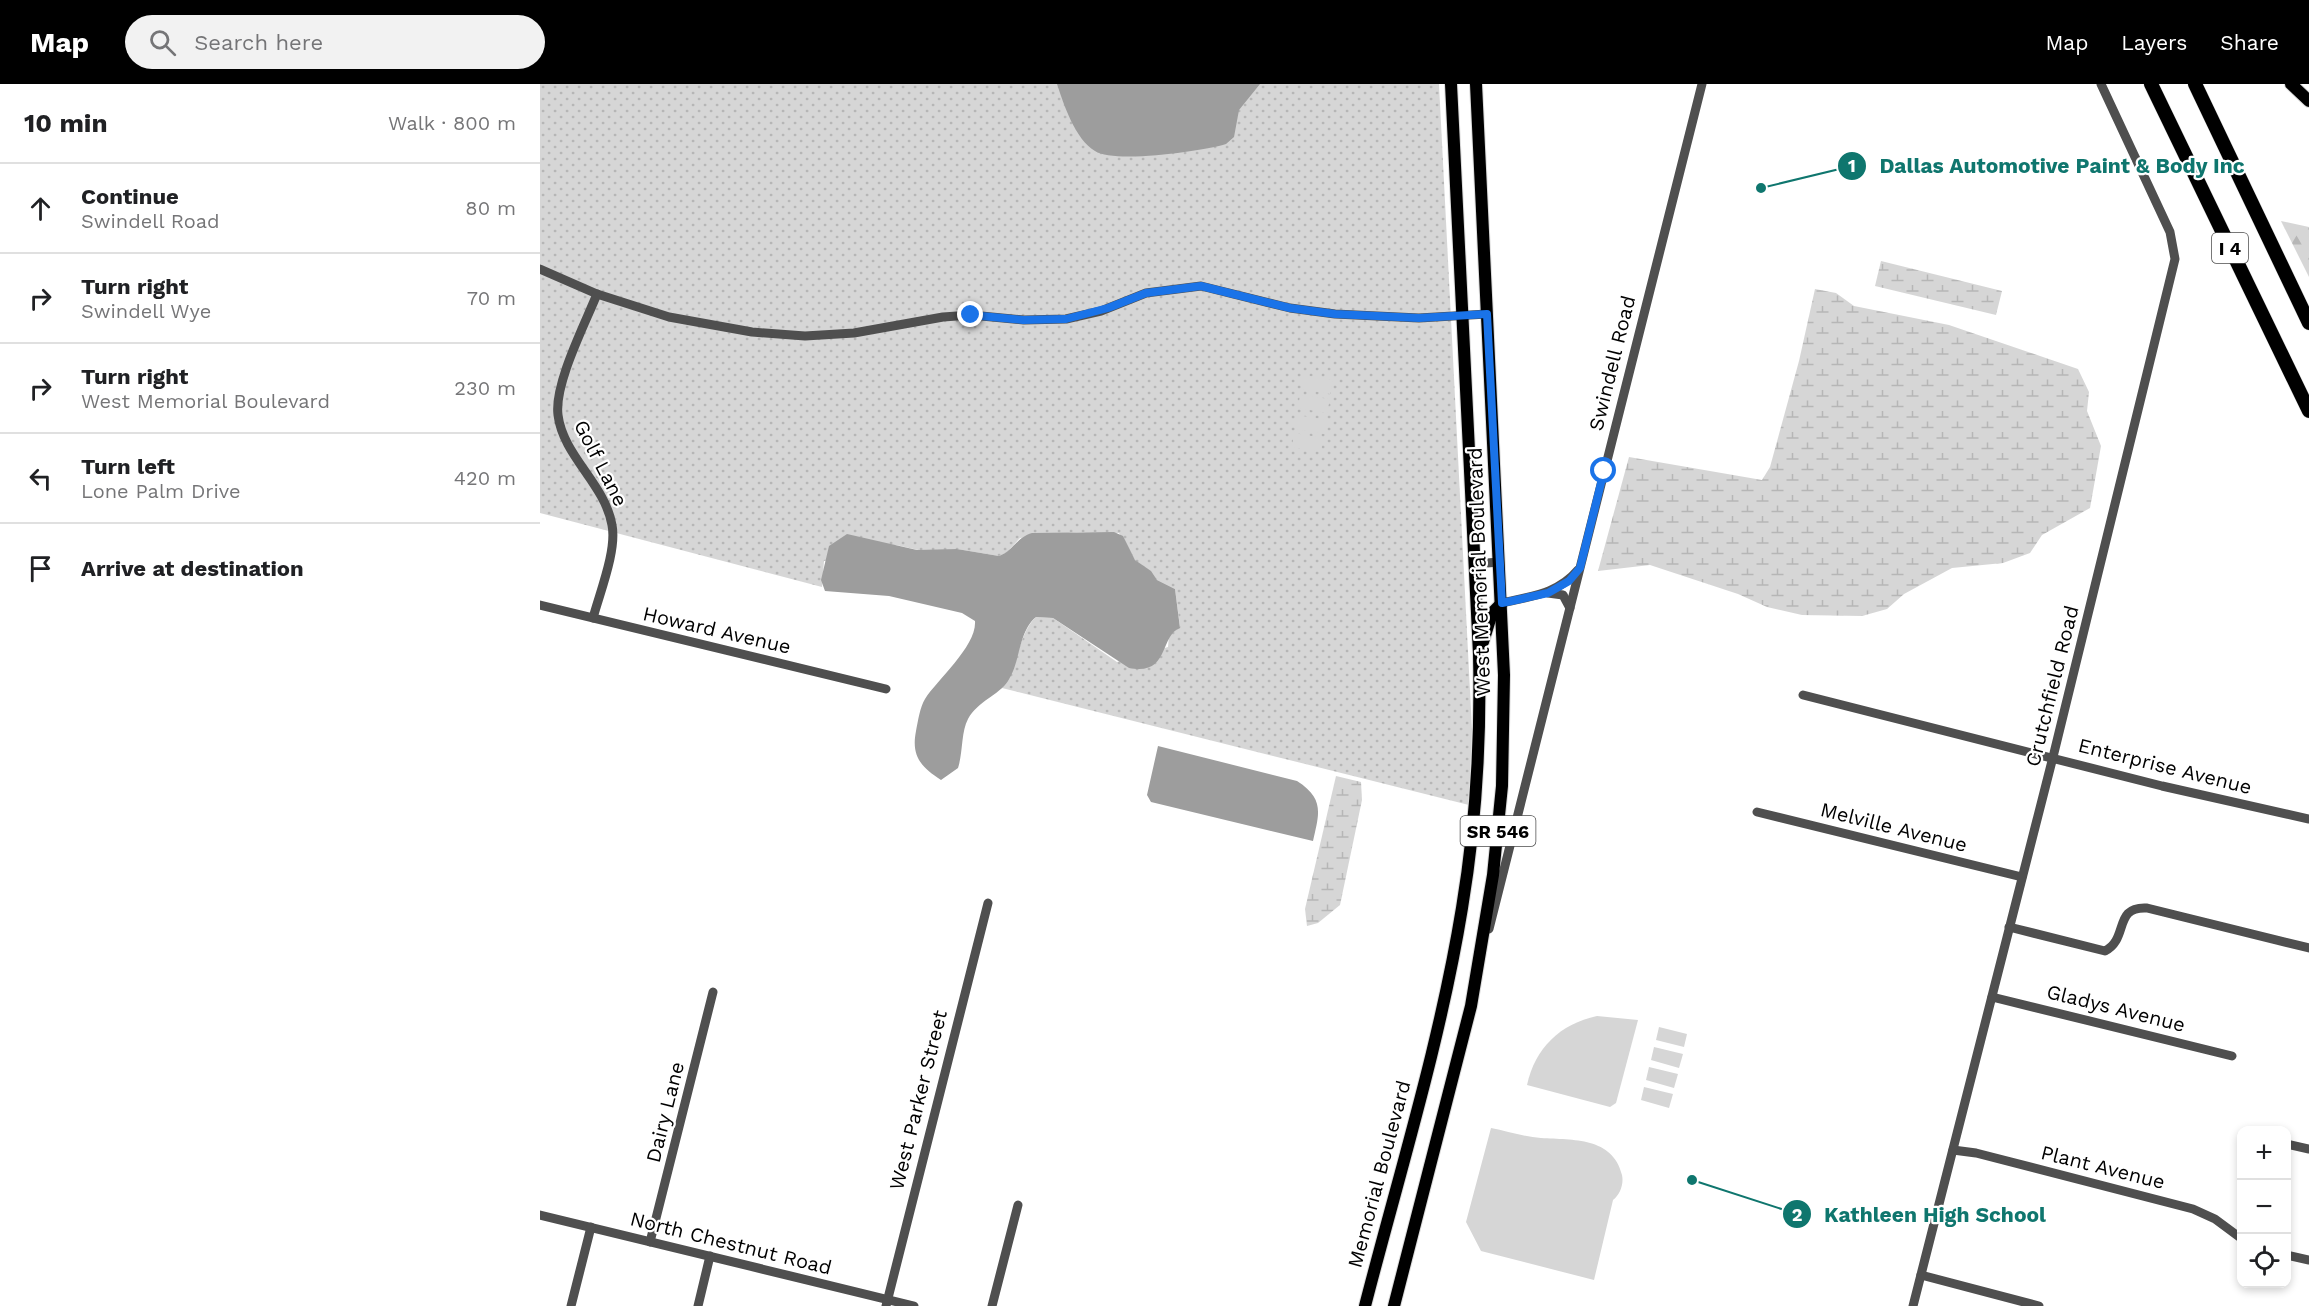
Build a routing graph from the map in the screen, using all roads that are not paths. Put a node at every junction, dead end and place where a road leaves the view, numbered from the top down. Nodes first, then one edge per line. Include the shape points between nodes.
1 (1451, 84) edge
2 (1476, 84) edge
3 (1702, 84) edge
4 (2102, 84) edge
5 (2151, 84) edge
6 (2194, 84) edge
7 (2291, 84) edge
8 (2309, 101) edge
9 (540, 269) edge
10 (597, 294) junction
11 (1487, 314) junction
12 (1462, 315) junction
13 (2309, 323) edge
14 (2309, 411) edge
15 (1499, 562) junction
16 (1475, 564) junction
17 (1580, 568) junction
18 (1548, 593) junction
19 (1502, 603) junction
20 (540, 605) edge
21 (1570, 608) junction
22 (594, 618) junction
23 (1479, 654) junction
24 (886, 689) dead end
25 (1803, 695) dead end
26 (2053, 757) junction
27 (1757, 812) dead end
28 (2309, 819) edge
29 (2022, 877) junction
30 (988, 903) dead end
31 (2009, 927) junction
32 (2309, 948) edge
33 (1479, 966) junction
34 (713, 992) dead end
35 (1992, 997) junction
36 (1431, 1052) joint
37 (2232, 1056) dead end
38 (2291, 1145) edge
39 (2309, 1149) edge
40 (1953, 1150) junction
41 (1018, 1205) dead end
42 (540, 1215) edge
43 (591, 1227) junction
44 (2237, 1236) edge
45 (650, 1242) junction
46 (710, 1256) junction
47 (2291, 1256) edge
48 (2309, 1260) edge
49 (1921, 1275) junction
50 (887, 1303) edge
51 (571, 1306) edge
52 (698, 1306) edge
53 (914, 1306) edge
54 (992, 1306) edge
55 (1365, 1306) edge
56 (1394, 1306) edge
57 (1913, 1306) edge
58 (2039, 1306) edge

1 - 12 main road, West Memorial Boulevard / SR 546
2 - 11 main road, West Memorial Boulevard / SR 546
3 - 17 street, Swindell Road
4 - 26 street, Crutchfield Road via 2170,232 2175,259
5 - 14 highway, I 4
6 - 13 highway, I 4
7 - 8 main road
9 - 10 street
10 - 12 street via 689,321 805,336 854,333 962,316 1066,319 1146,293 1201,286 1290,308 1335,314 1419,318
10 - 22 street, Golf Lane via 558,403 564,435 607,508 612,526 611,548
11 - 12 street
11 - 15 main road, West Memorial Boulevard / SR 546
12 - 16 main road, West Memorial Boulevard / SR 546
15 - 16 street
15 - 19 main road, West Memorial Boulevard / SR 546
16 - 23 main road, West Memorial Boulevard / SR 546
17 - 18 street via 1569,581
17 - 21 street, Swindell Road
18 - 19 street
18 - 21 street via 1563,596
19 - 23 main road via 1487,624
19 - 33 main road, West Memorial Boulevard / SR 546 via 1502,778 1494,875
20 - 22 street, Howard Avenue
21 - 33 street, Swindell Road
22 - 24 street, Howard Avenue
23 - 36 main road, West Memorial Boulevard / SR 546 via 1480,722 1472,837 1456,946
25 - 26 street, Enterprise Avenue
26 - 28 street, Enterprise Avenue
26 - 29 street, Crutchfield Road
27 - 29 street, Melville Avenue
29 - 31 street, Crutchfield Road
30 - 50 street, West Parker Street
31 - 32 street via 2105,951 2117,942 2127,915 2134,908 2147,908
31 - 35 street, Crutchfield Road
33 - 56 main road, West Memorial Boulevard / SR 546 via 1460,1055
34 - 45 street, Dairy Lane
35 - 37 street, Gladys Avenue
35 - 40 street, Crutchfield Road
36 - 55 main road, Memorial Boulevard / SR 546
38 - 39 street
40 - 44 street, Plant Avenue via 2193,1209
40 - 49 street, Crutchfield Road
41 - 54 street
42 - 43 street, North Chestnut Road
43 - 45 street, North Chestnut Road
43 - 51 street
45 - 46 street, North Chestnut Road
46 - 50 street, North Chestnut Road
46 - 52 street
47 - 48 street
49 - 57 street, Crutchfield Road
49 - 58 street
50 - 53 street, North Chestnut Road

